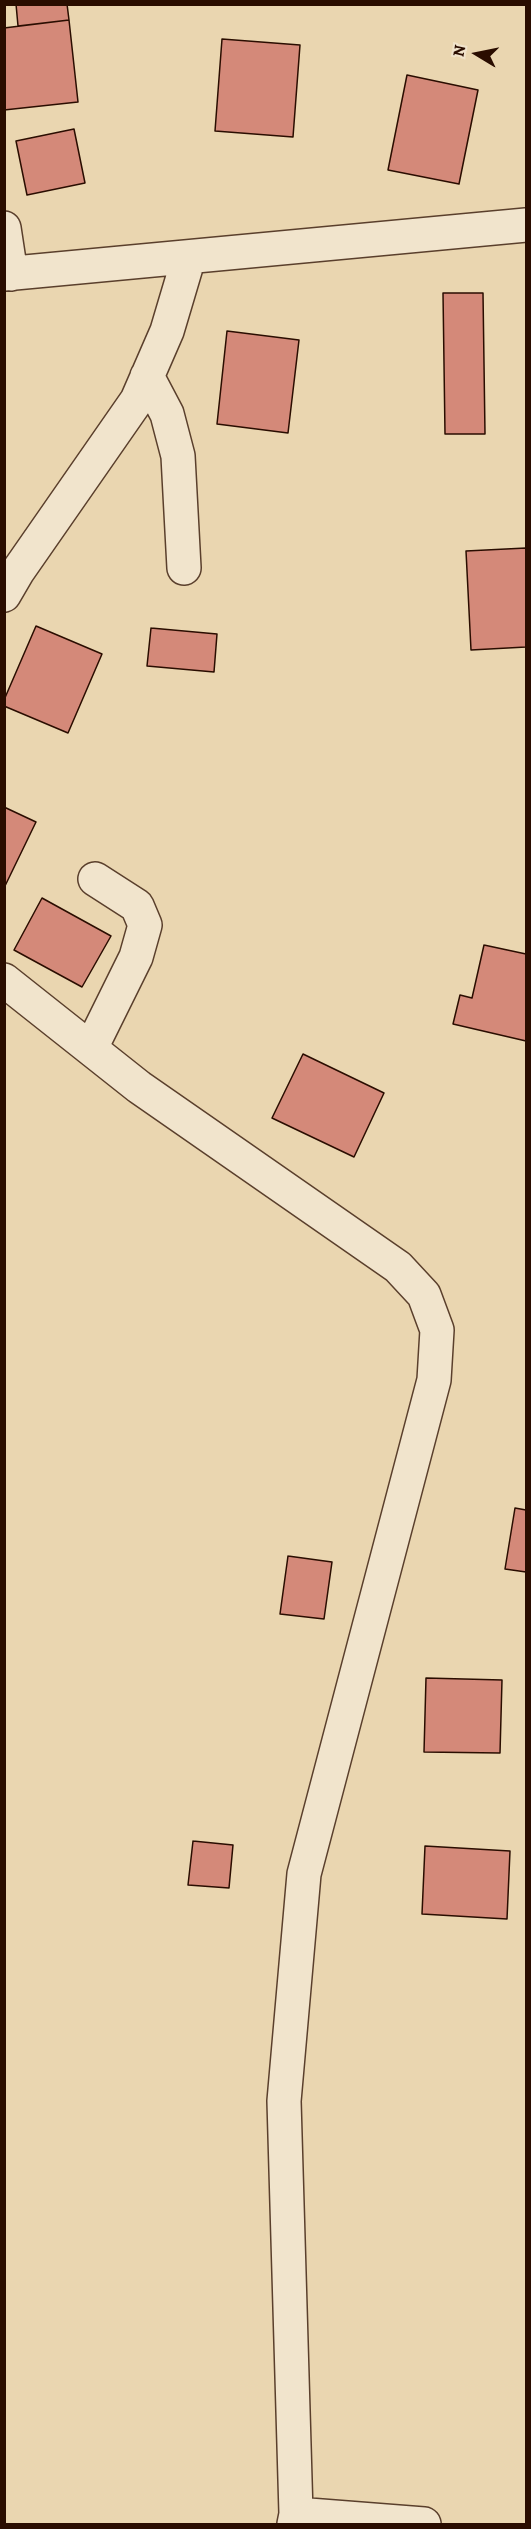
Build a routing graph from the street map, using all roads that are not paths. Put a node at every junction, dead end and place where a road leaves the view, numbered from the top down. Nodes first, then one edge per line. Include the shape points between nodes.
1 (526, 225) edge
2 (4, 228) edge
3 (189, 257) junction
4 (8, 274) edge
5 (147, 376) junction
6 (184, 568) dead end
7 (4, 595) edge
8 (95, 879) dead end
9 (4, 980) edge
10 (91, 1048) junction
11 (295, 2519) edge
12 (424, 2524) edge

1 - 3 street
2 - 4 street
3 - 4 street
3 - 5 street via 167,331
5 - 6 street via 167,414 178,456
5 - 7 street via 136,400
8 - 10 street via 137,906 145,925 136,957
9 - 10 street
10 - 11 street via 139,1087 398,1267 424,1295 437,1330 434,1380 304,1874 284,2101
11 - 12 street

